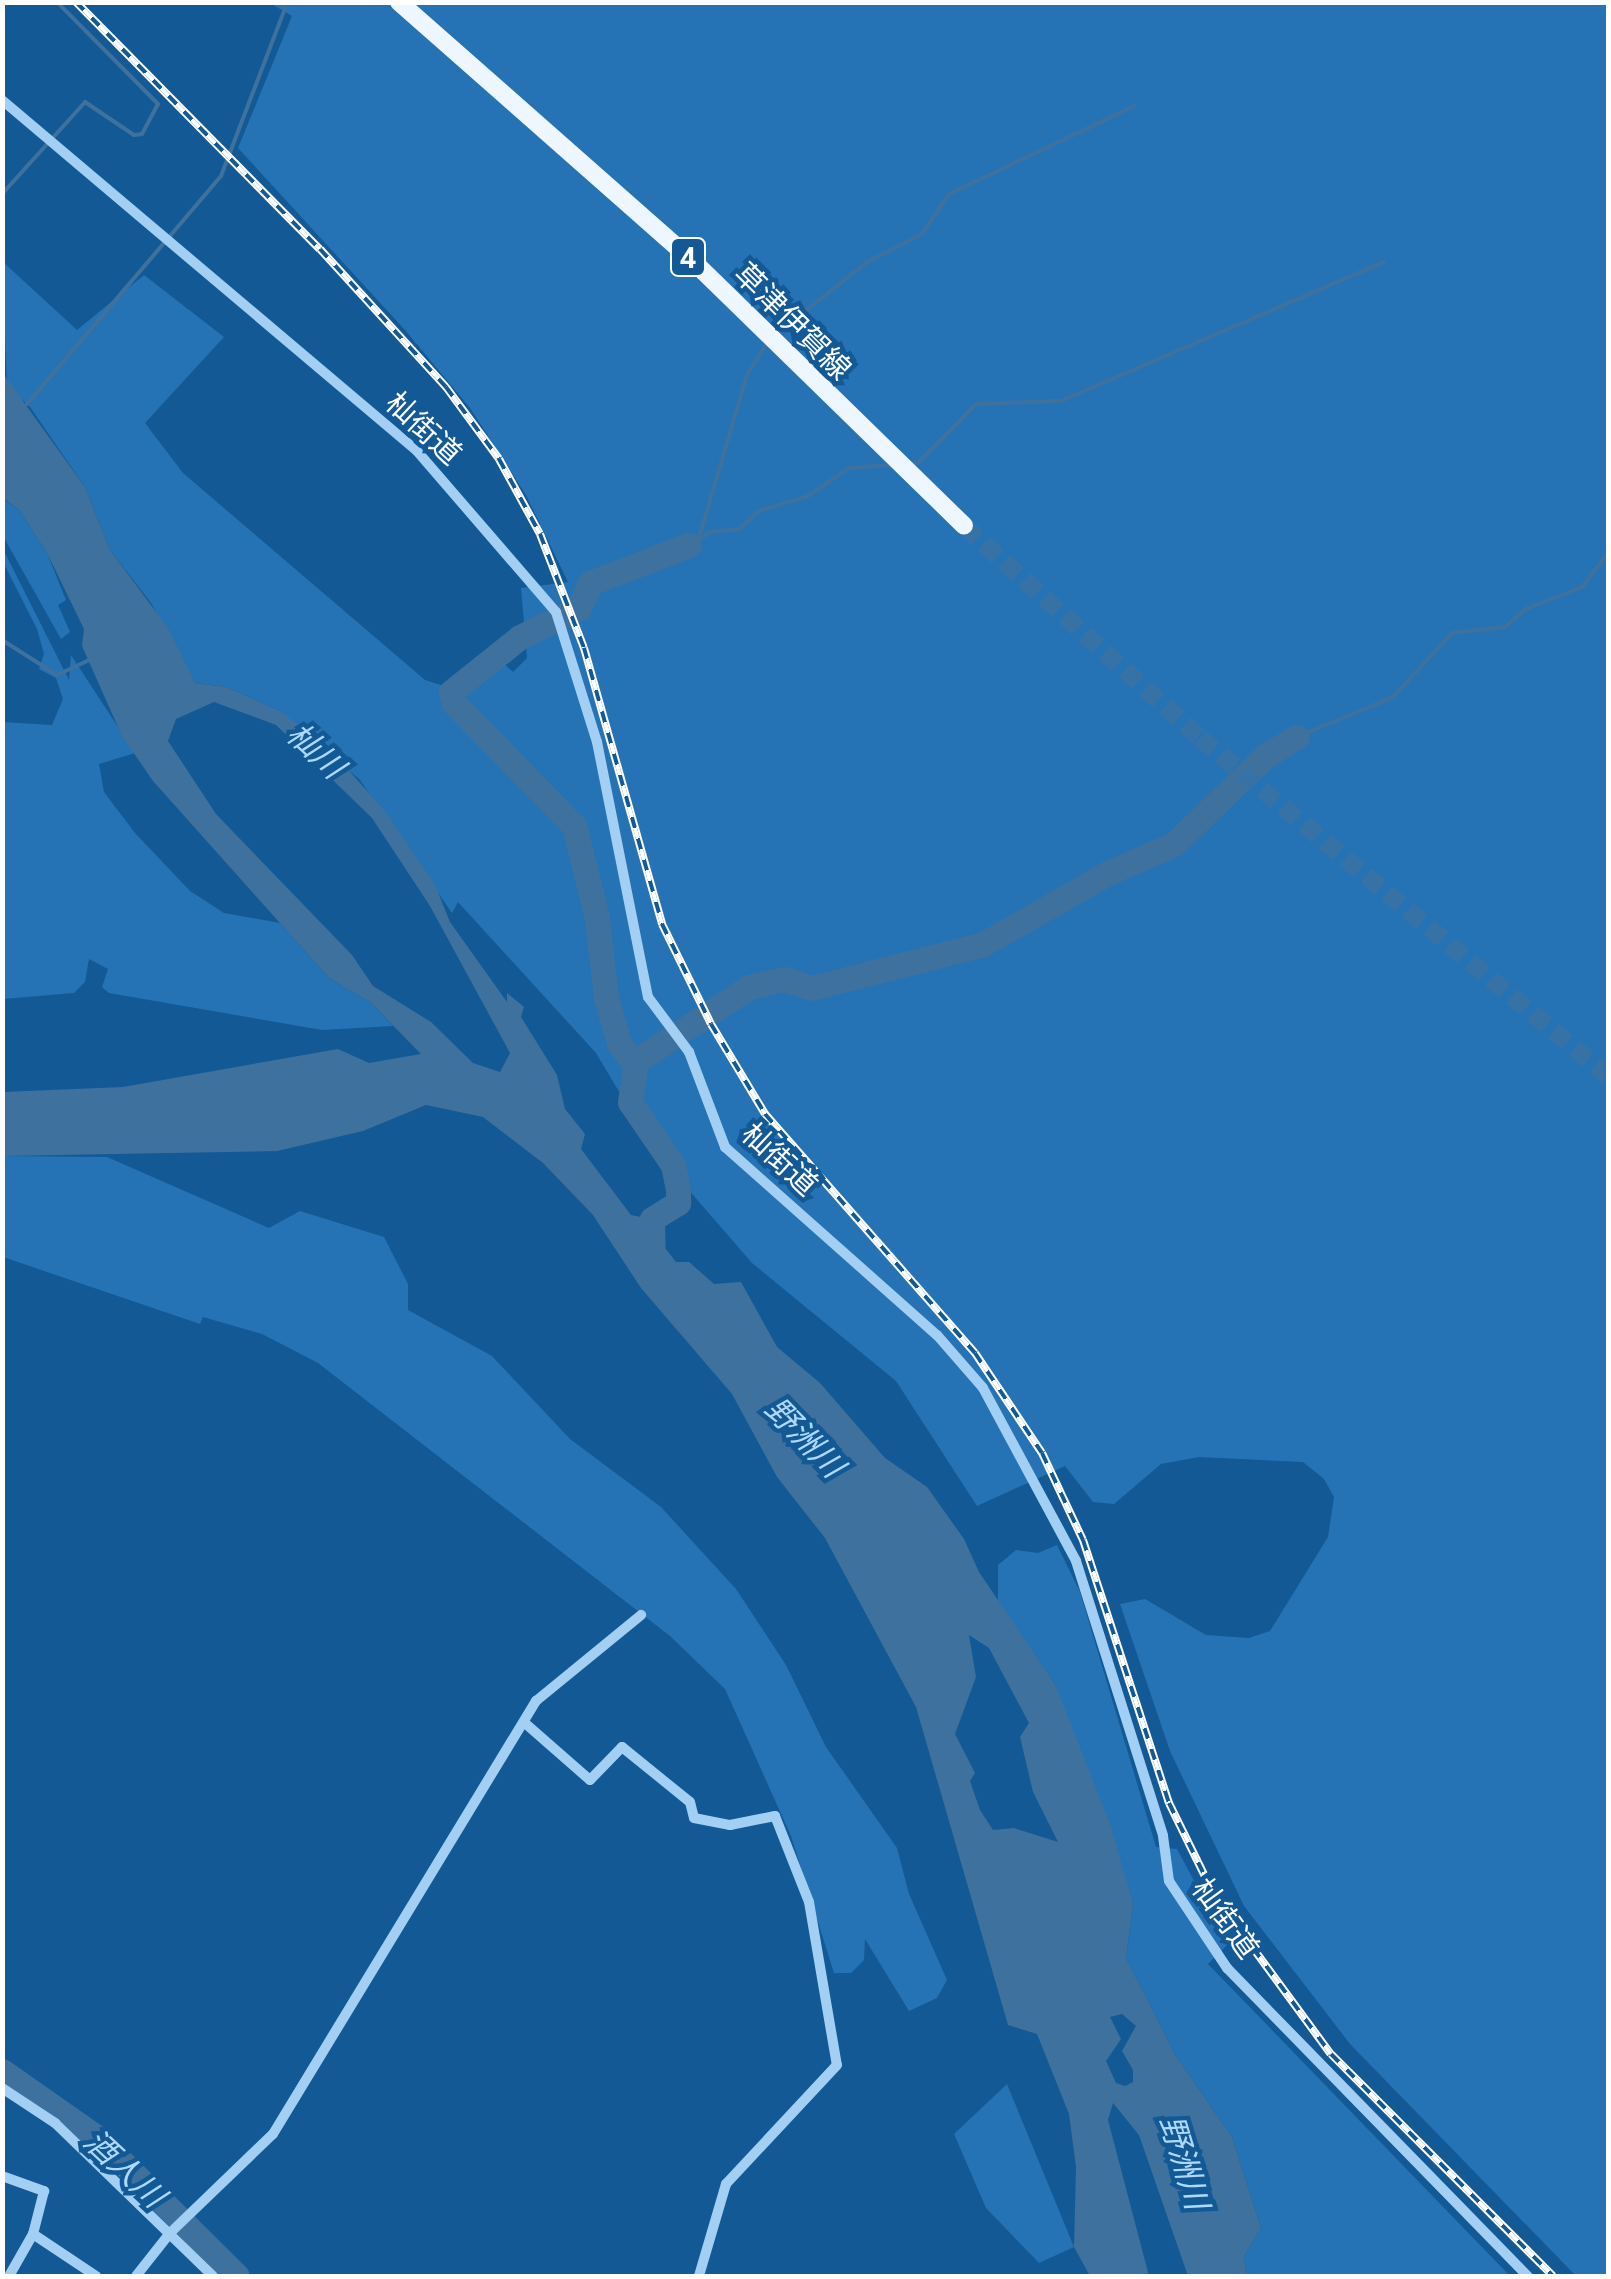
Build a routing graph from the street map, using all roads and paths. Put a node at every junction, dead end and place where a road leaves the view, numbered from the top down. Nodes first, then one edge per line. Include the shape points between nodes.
1 (398, 2) edge
2 (2, 100) edge
3 (964, 526) tunnel mouth
4 (641, 1616) dead end
5 (526, 1724) junction
6 (2, 2088) edge
7 (2, 2176) edge
8 (33, 2234) junction
9 (170, 2234) junction
10 (9, 2276) edge
11 (96, 2276) edge
12 (136, 2276) edge
13 (213, 2276) edge
14 (699, 2276) edge
15 (1528, 2276) edge

1 - 3 main road, 草津伊賀線 / 4 via 697,264
2 - 15 street, 杣街道 via 417,451 556,612 597,742 648,998 689,1052 724,1147 937,1334 983,1388 1076,1561 1163,1836 1168,1881 1227,1968
4 - 5 street via 536,1701
5 - 9 street via 273,2134
5 - 14 street via 590,1780 622,1747 690,1802 694,1818 730,1825 775,1816 809,1902 836,2065 726,2184
6 - 9 street via 55,2123
7 - 8 street via 44,2191
8 - 10 street
8 - 11 street
9 - 12 street
9 - 13 street

